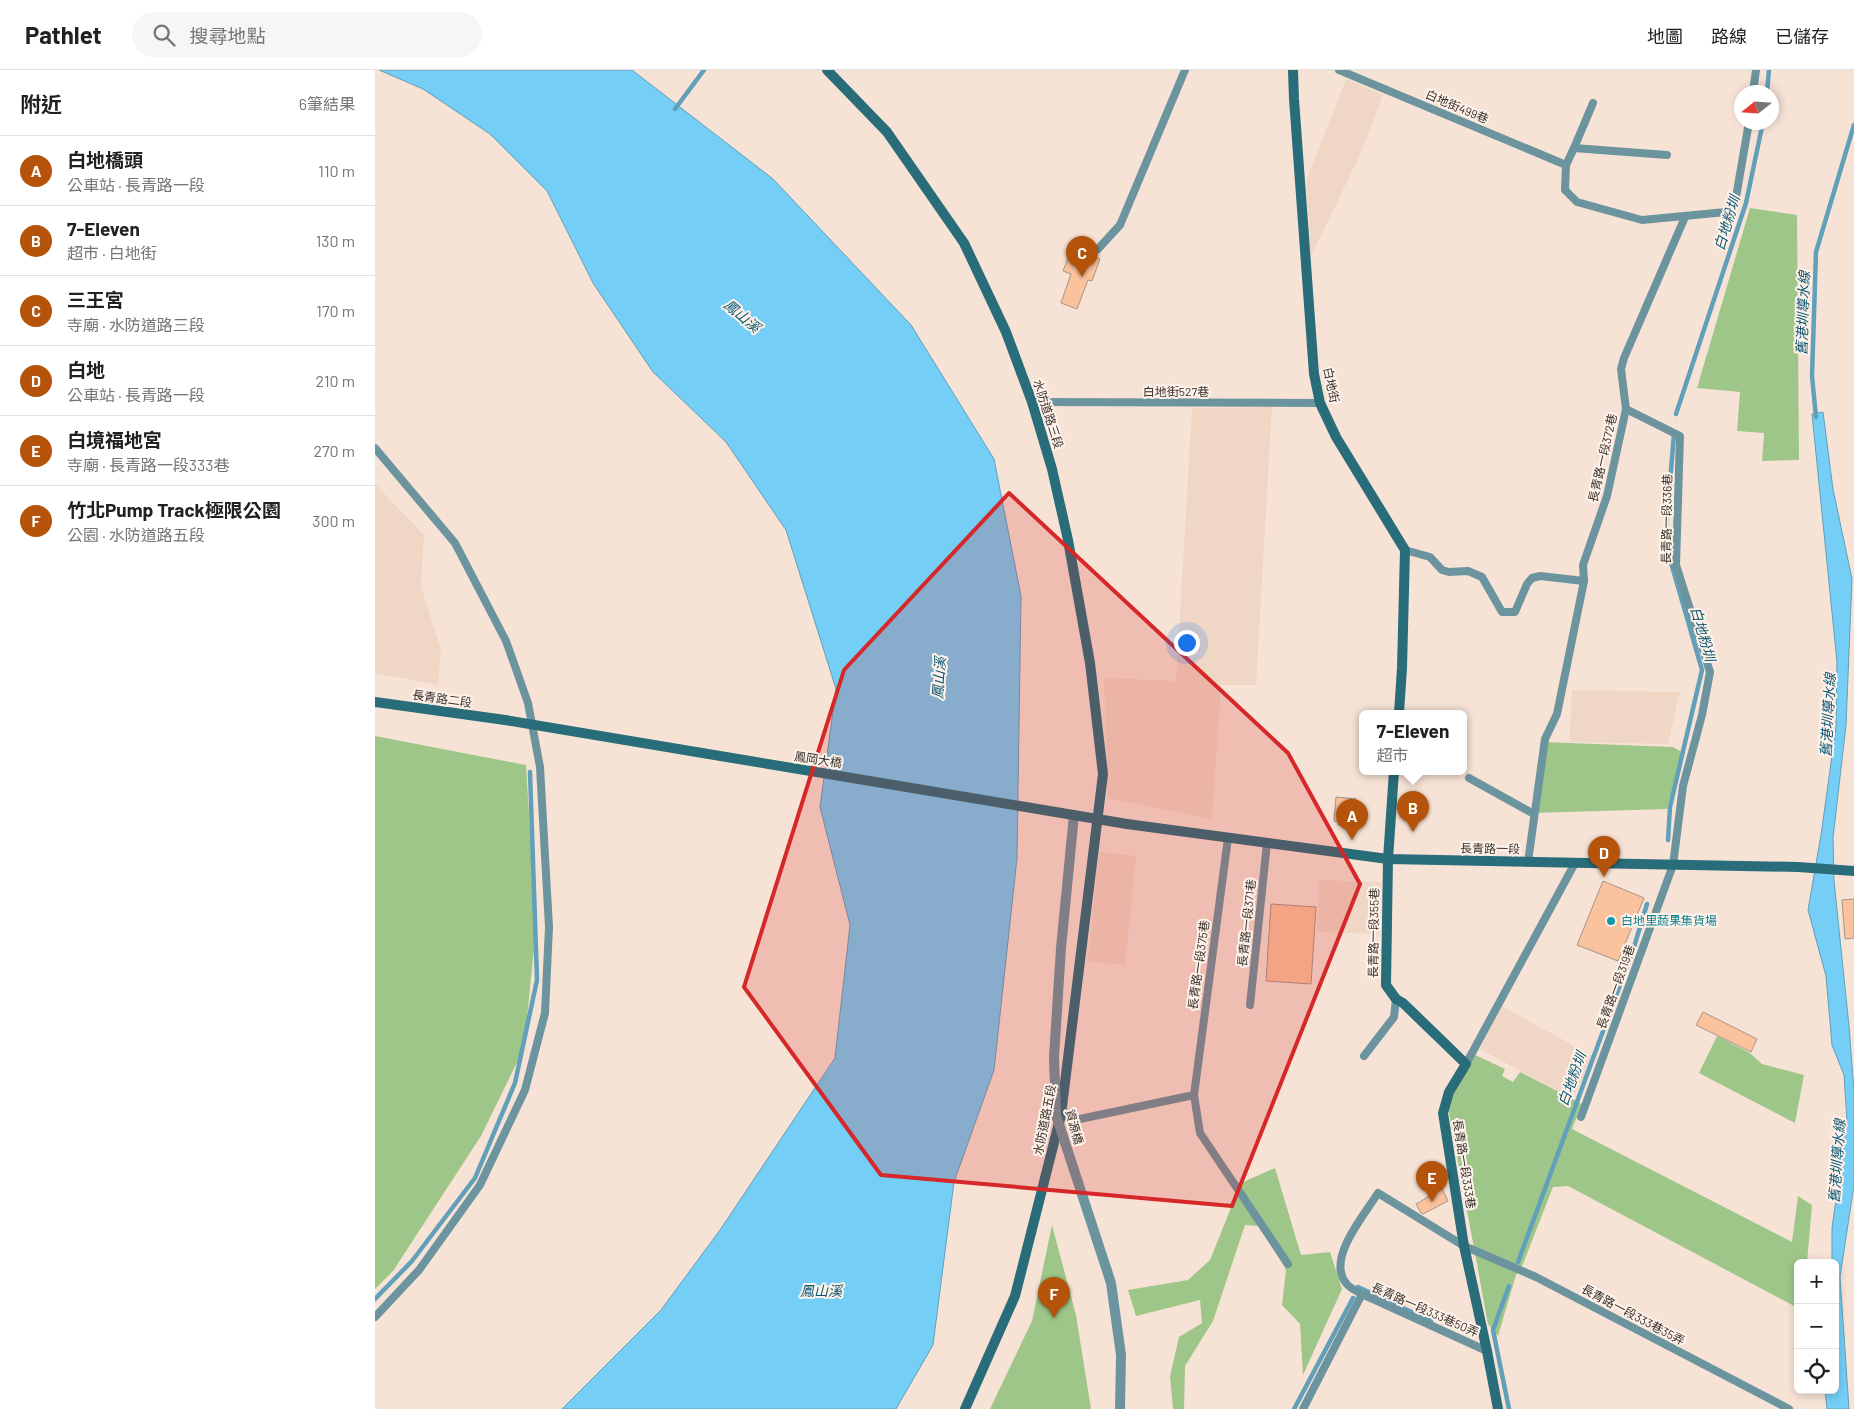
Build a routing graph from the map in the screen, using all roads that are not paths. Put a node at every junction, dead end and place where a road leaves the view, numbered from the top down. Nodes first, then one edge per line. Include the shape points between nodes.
1 (827, 70) edge
2 (1185, 70) edge
3 (1293, 70) edge
4 (1339, 70) edge
5 (1756, 70) edge
6 (1754, 85) edge
7 (1593, 103) dead end
8 (1748, 130) edge
9 (1574, 148) junction
10 (1667, 155) dead end
11 (1566, 165) junction
12 (1685, 217) junction
13 (1098, 249) dead end
14 (1032, 402) junction
15 (1320, 404) junction
16 (1626, 409) junction
17 (375, 448) edge
18 (1405, 550) junction
19 (1584, 581) junction
20 (375, 702) edge
21 (1399, 710) edge
22 (505, 720) joint
23 (1394, 775) edge
24 (1469, 778) dead end
25 (1534, 814) junction
26 (1074, 815) junction
27 (1097, 822) joint
28 (1127, 824) joint
29 (1228, 838) junction
30 (1267, 843) junction
31 (1387, 859) junction
32 (1528, 862) junction
33 (1575, 863) junction
34 (1673, 865) junction
35 (1850, 871) edge
36 (1396, 999) junction
37 (1250, 1005) dead end
38 (1364, 1056) dead end
39 (1466, 1064) junction
40 (1194, 1095) junction
41 (1061, 1115) junction
42 (1581, 1117) dead end
43 (1464, 1246) junction
44 (1288, 1264) dead end
45 (1362, 1294) junction
46 (375, 1317) edge
47 (1487, 1350) junction
48 (965, 1409) edge
49 (1120, 1409) edge
50 (1303, 1409) edge
51 (1498, 1409) edge
52 (1789, 1409) edge

1 - 14 street, 水防道路三段 via 887,132 964,243 1006,332
2 - 13 lane via 1120,226
3 - 15 street, 白地街 via 1314,374
4 - 11 lane, 白地街499巷
5 - 6 lane
7 - 9 lane
8 - 12 lane via 1735,203 1726,212
9 - 10 lane
9 - 11 lane
11 - 12 lane via 1565,190 1577,202 1642,220
12 - 16 lane, 長青路一段372巷 via 1624,358 1621,369
14 - 15 lane, 白地街527巷
14 - 27 street, 水防道路三段 via 1053,469 1090,663 1103,774
15 - 18 street, 白地街 via 1336,437
16 - 19 lane, 長青路一段372巷 via 1607,496 1583,565
16 - 34 lane, 長青路一段336巷 via 1680,436 1676,565 1710,672 1683,786
17 - 46 lane via 455,543 506,641 528,703 540,767 549,927 545,1013 525,1090 480,1185 419,1270
18 - 19 lane via 1431,557 1443,570 1468,571 1482,577 1502,612 1515,612 1532,578
18 - 21 street
19 - 25 lane, 長青路一段372巷 via 1557,714 1545,739
20 - 22 street, 長青路二段
22 - 26 street, 鳳岡大橋, bridge
23 - 31 street
24 - 25 lane
25 - 32 lane, 長青路一段372巷
26 - 28 street, 鳳岡大橋, bridge
26 - 49 street, 資源橋, bridge via 1054,1057 1056,1116 1111,1283 1121,1354
27 - 41 street, 水防道路五段
28 - 29 street, 長青路一段
29 - 30 street, 長青路一段
29 - 40 lane, 長青路一段375巷
30 - 31 street, 長青路一段
30 - 37 lane, 長青路一段371巷
31 - 32 street, 長青路一段
31 - 36 street, 長青路一段355巷 via 1386,985
32 - 33 street, 長青路一段
33 - 34 street, 長青路一段
33 - 39 lane, 長青路一段333巷
34 - 35 street, 長青路一段
34 - 42 lane, 長青路一段319巷
36 - 38 lane via 1394,1017
36 - 39 street, 長青路一段355巷
39 - 43 street, 長青路一段333巷 via 1449,1092 1443,1113
40 - 41 lane via 1075,1120
40 - 44 lane, 長青路一段375巷 via 1200,1133
41 - 48 street, 水防道路五段 via 1015,1296
43 - 45 lane, 長青路一段333巷35弄 via 1378,1193 1343,1247 1340,1272 1346,1284
43 - 47 street, 長青路一段333巷
43 - 52 lane, 長青路一段333巷35弄 via 1536,1277
45 - 47 lane, 長青路一段333巷50弄
45 - 50 lane, 長青路一段333巷50弄
47 - 51 street, 長青路一段333巷

